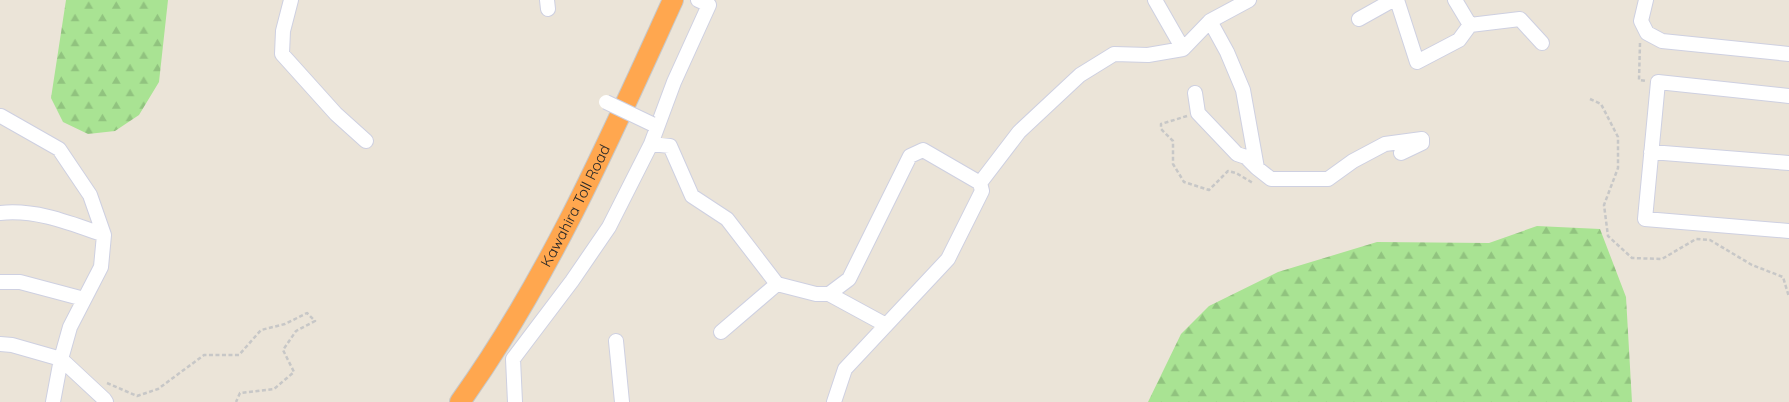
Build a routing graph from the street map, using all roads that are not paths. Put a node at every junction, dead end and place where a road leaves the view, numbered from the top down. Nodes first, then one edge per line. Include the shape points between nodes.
1 (291, 0) edge
2 (673, 0) edge
3 (682, 0) edge
4 (1155, 0) edge
5 (1249, 0) edge
6 (1393, 0) edge
7 (1397, 0) edge
8 (1454, 0) edge
9 (1646, 0) edge
10 (703, 2) edge
11 (1359, 19) dead end
12 (1210, 21) junction
13 (1470, 25) junction
14 (1542, 43) dead end
15 (1184, 49) junction
16 (1789, 54) edge
17 (1195, 93) dead end
18 (1789, 96) edge
19 (606, 102) dead end
20 (0, 117) edge
21 (652, 124) dead end
22 (366, 141) dead end
23 (651, 144) junction
24 (1651, 152) junction
25 (1401, 153) dead end
26 (1789, 164) edge
27 (1257, 168) junction
28 (980, 183) junction
29 (0, 213) edge
30 (1789, 232) edge
31 (104, 235) junction
32 (0, 282) edge
33 (777, 284) junction
34 (829, 294) junction
35 (84, 299) junction
36 (886, 325) junction
37 (721, 332) dead end
38 (616, 341) dead end
39 (0, 344) edge
40 (61, 360) junction
41 (53, 402) edge
42 (106, 402) edge
43 (460, 402) edge
44 (471, 402) edge
45 (515, 402) edge
46 (622, 402) edge
47 (834, 402) edge

1 - 22 street via 283,31 282,54 336,114
2 - 43 highway, Kawahira Toll Road via 596,166 543,270
3 - 44 highway, Kawahira Toll Road via 617,148 555,269
4 - 15 street
5 - 12 street
6 - 11 street
7 - 13 street via 1417,62 1458,40
8 - 13 street
9 - 16 street via 1641,21 1647,33 1661,40
10 - 23 street
12 - 15 street
12 - 27 street via 1243,90
13 - 14 street via 1520,19
15 - 28 street via 1148,55 1114,54 1080,75 1019,132
17 - 27 street via 1198,113 1237,154 1246,156
18 - 24 street via 1658,82
19 - 21 street, bridge
20 - 31 street via 59,149 90,195
23 - 33 street via 670,146 692,196 727,218
23 - 45 street via 609,226 572,281 512,359
24 - 26 street
24 - 30 street via 1645,219
25 - 27 street via 1422,144 1422,140 1385,144 1328,179 1271,178
28 - 34 street via 923,150 910,156 849,280
28 - 36 street via 982,191 948,259
29 - 31 street via 13,211 53,217
31 - 35 street via 101,267
32 - 35 street via 20,282
33 - 34 street
33 - 37 street
34 - 36 street
35 - 40 street via 70,327
36 - 47 street via 845,369
38 - 46 street
39 - 40 street
40 - 41 street
40 - 42 street

